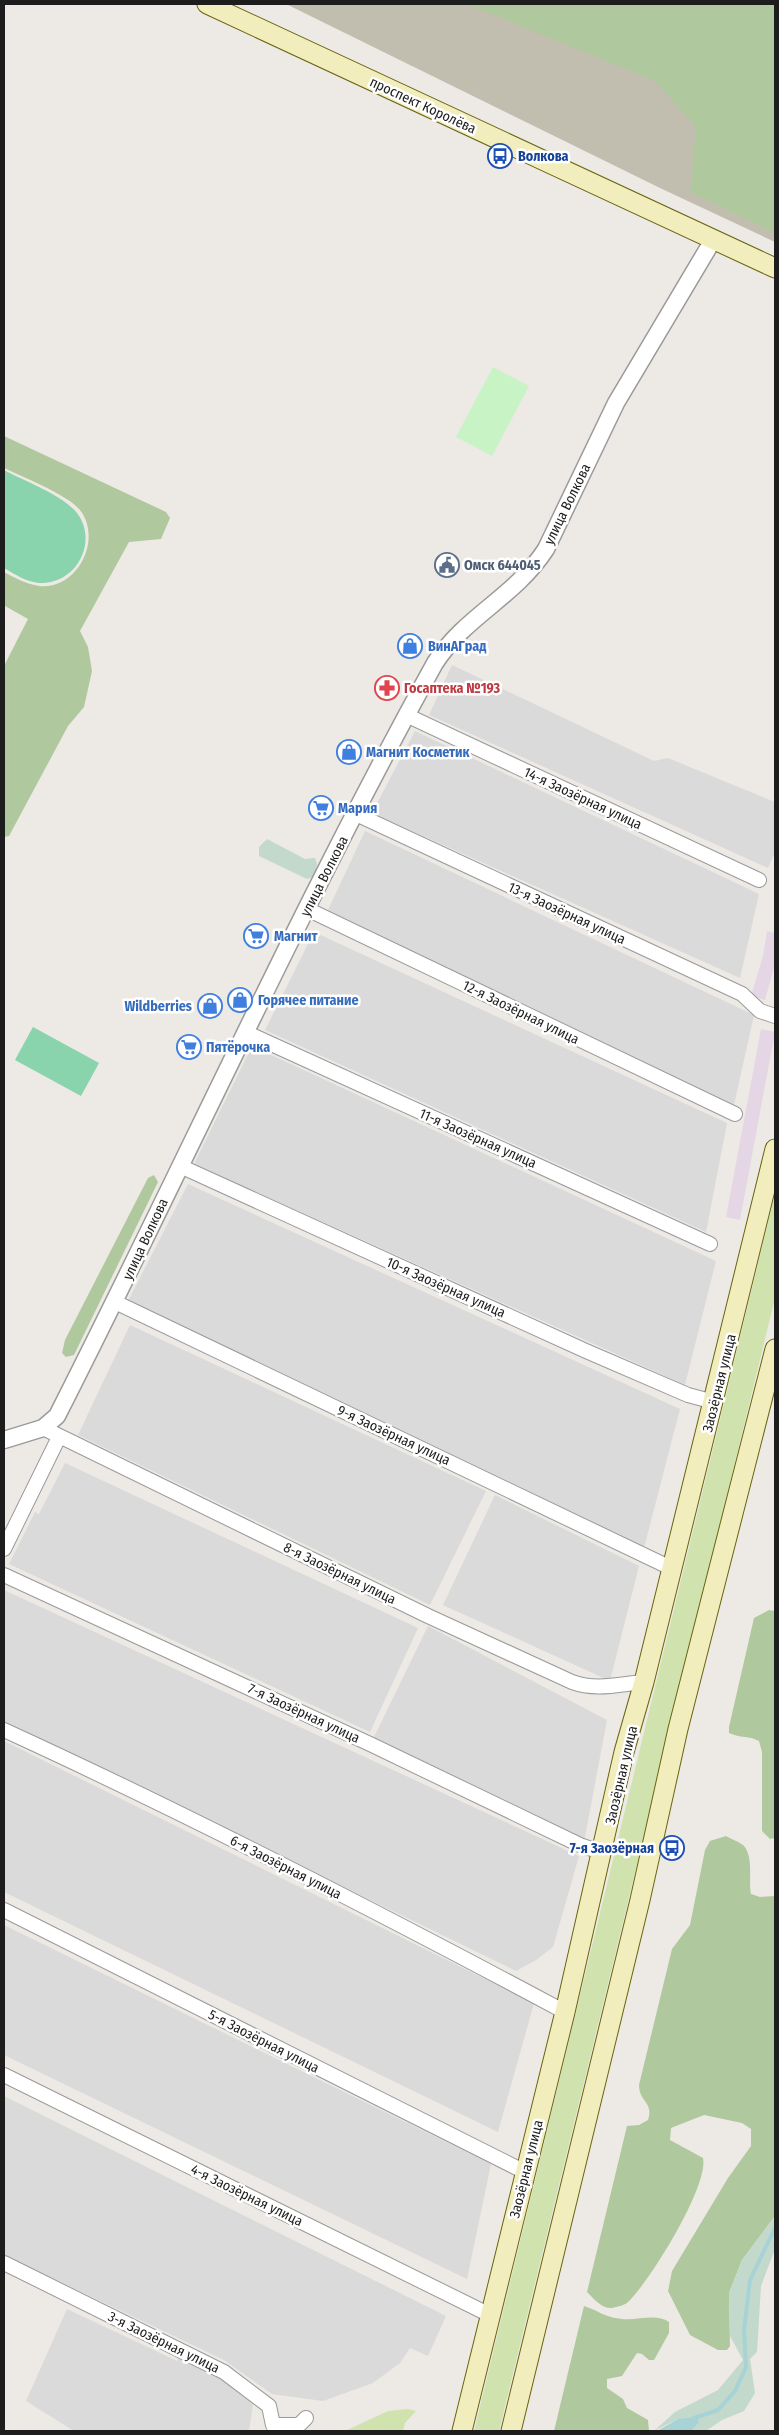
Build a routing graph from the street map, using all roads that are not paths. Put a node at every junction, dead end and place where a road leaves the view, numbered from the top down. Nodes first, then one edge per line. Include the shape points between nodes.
1 (207, 4) edge
2 (713, 240) junction
3 (775, 268) edge
4 (406, 715) junction
5 (356, 814) junction
6 (759, 880) dead end
7 (307, 909) junction
8 (775, 1016) edge
9 (245, 1032) junction
10 (735, 1114) dead end
11 (775, 1149) edge
12 (180, 1166) junction
13 (710, 1244) dead end
14 (115, 1302) junction
15 (775, 1349) edge
16 (714, 1402) junction
17 (43, 1428) junction
18 (7, 1435) edge
19 (59, 1437) junction
20 (4, 1549) edge
21 (673, 1569) junction
22 (4, 1575) edge
23 (644, 1682) junction
24 (4, 1730) edge
25 (603, 1854) junction
26 (4, 1910) edge
27 (565, 2012) junction
28 (4, 2075) edge
29 (525, 2172) junction
30 (4, 2263) edge
31 (490, 2315) junction
32 (306, 2418) dead end
33 (270, 2428) edge
34 (462, 2431) edge
35 (511, 2431) edge

1 - 2 main road, проспект Королёва
2 - 3 main road, проспект Королёва
2 - 4 street, улица Волкова via 616,403 541,556 517,586 459,632 446,647
4 - 5 street, улица Волкова
4 - 6 street, 14-я Заозёрная улица
5 - 7 street, улица Волкова
5 - 8 street, 13-я Заозёрная улица via 742,994 760,1011
7 - 9 street, улица Волкова
7 - 10 street, 12-я Заозёрная улица
9 - 12 street, улица Волкова
9 - 13 street, 11-я Заозёрная улица
11 - 16 main road, Заозёрная улица
12 - 14 street, улица Волкова
12 - 16 street, 10-я Заозёрная улица via 586,1351 688,1395
14 - 17 street, улица Волкова via 57,1416
14 - 21 street, 9-я Заозёрная улица
15 - 35 main road via 678,1729 640,1900
16 - 21 main road, Заозёрная улица
17 - 18 street
17 - 19 street, 8-я Заозёрная улица
19 - 20 street
19 - 23 street, 8-я Заозёрная улица via 428,1616 572,1682 585,1687
21 - 23 main road, Заозёрная улица
22 - 25 street, 7-я Заозёрная улица
23 - 25 main road, Заозёрная улица via 624,1752
24 - 27 street, 6-я Заозёрная улица via 135,1790
25 - 27 main road, Заозёрная улица
26 - 29 street, 5-я Заозёрная улица
27 - 29 main road, Заозёрная улица
28 - 31 street, 4-я Заозёрная улица
29 - 31 main road, Заозёрная улица
30 - 33 street, 3-я Заозёрная улица via 224,2372 268,2406
31 - 34 main road, Заозёрная улица
32 - 33 street, 3-я Заозёрная улица via 299,2425

